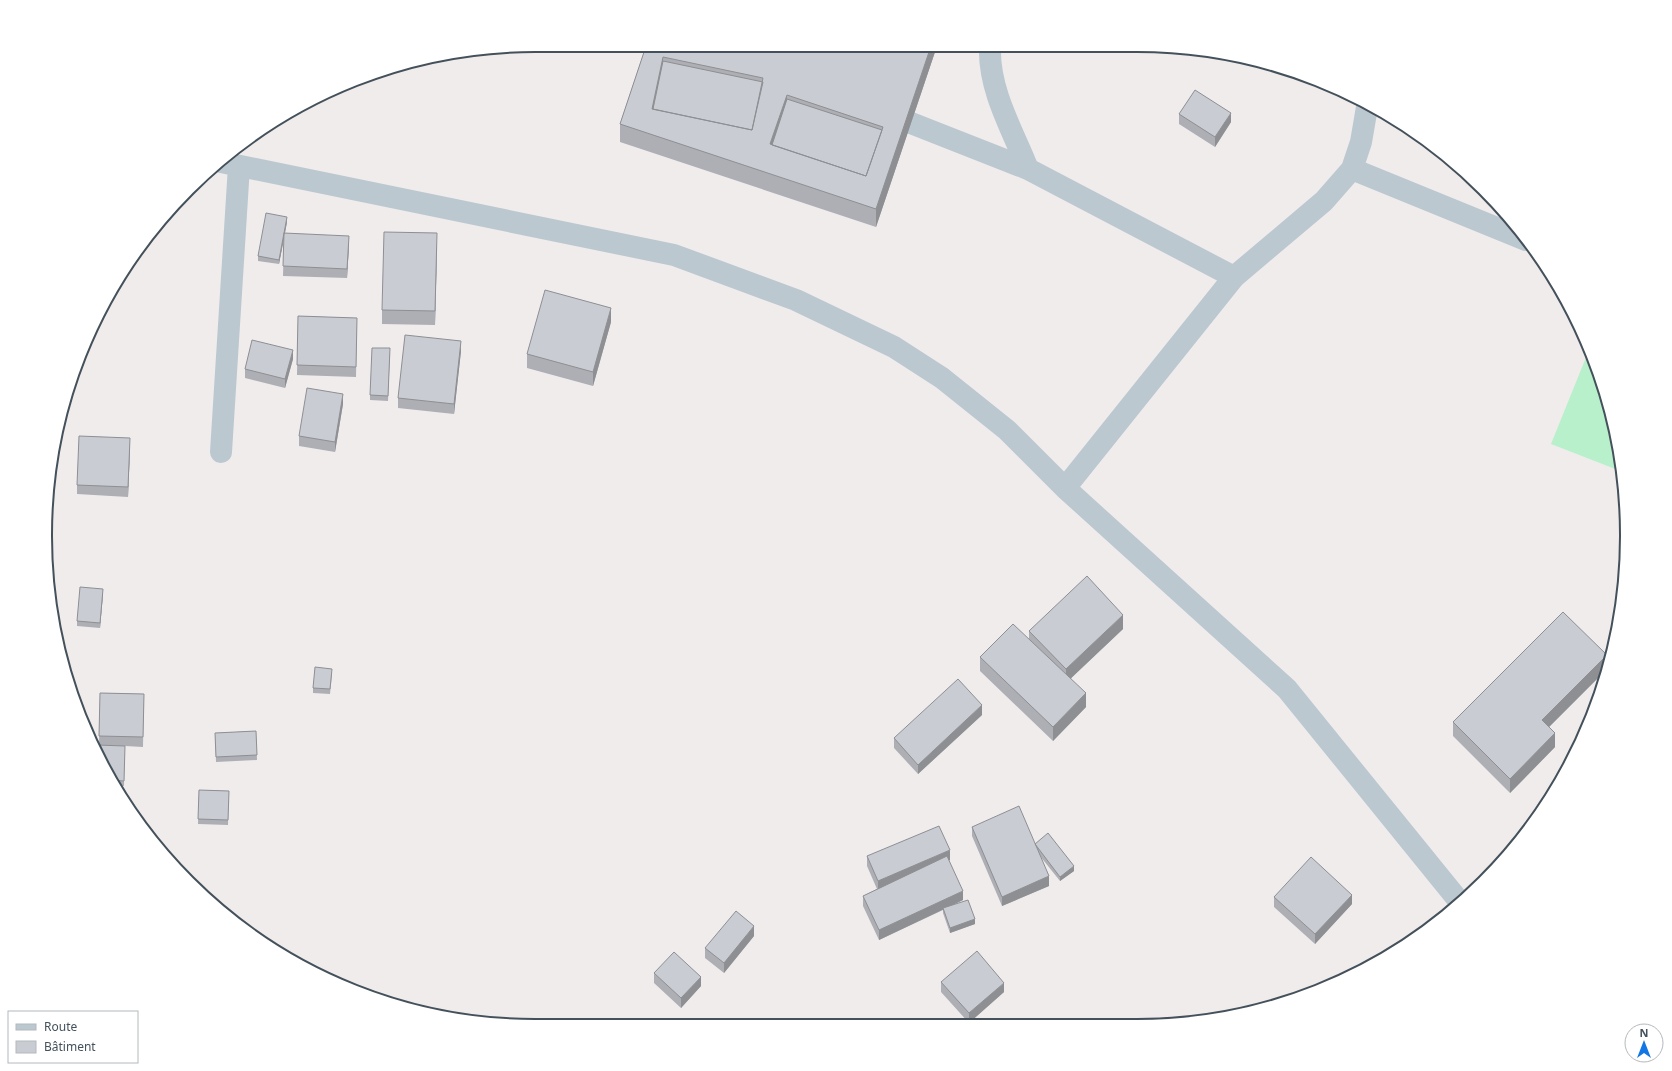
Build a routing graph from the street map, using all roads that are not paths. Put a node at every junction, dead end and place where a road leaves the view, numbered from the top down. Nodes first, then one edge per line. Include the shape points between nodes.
1 (990, 52) edge
2 (864, 105) edge
3 (1366, 111) edge
4 (230, 164) edge
5 (1028, 169) junction
6 (1352, 169) junction
7 (1516, 236) edge
8 (1234, 277) junction
9 (220, 452) dead end
10 (1065, 488) junction
11 (1456, 898) edge

1 - 5 street via 996,90
2 - 5 street
3 - 6 street via 1361,142
4 - 9 street
4 - 10 street via 674,255 796,300 894,347 942,378 1007,430
5 - 8 street
6 - 7 street
6 - 8 street via 1324,201
8 - 10 street
10 - 11 street via 1287,689

